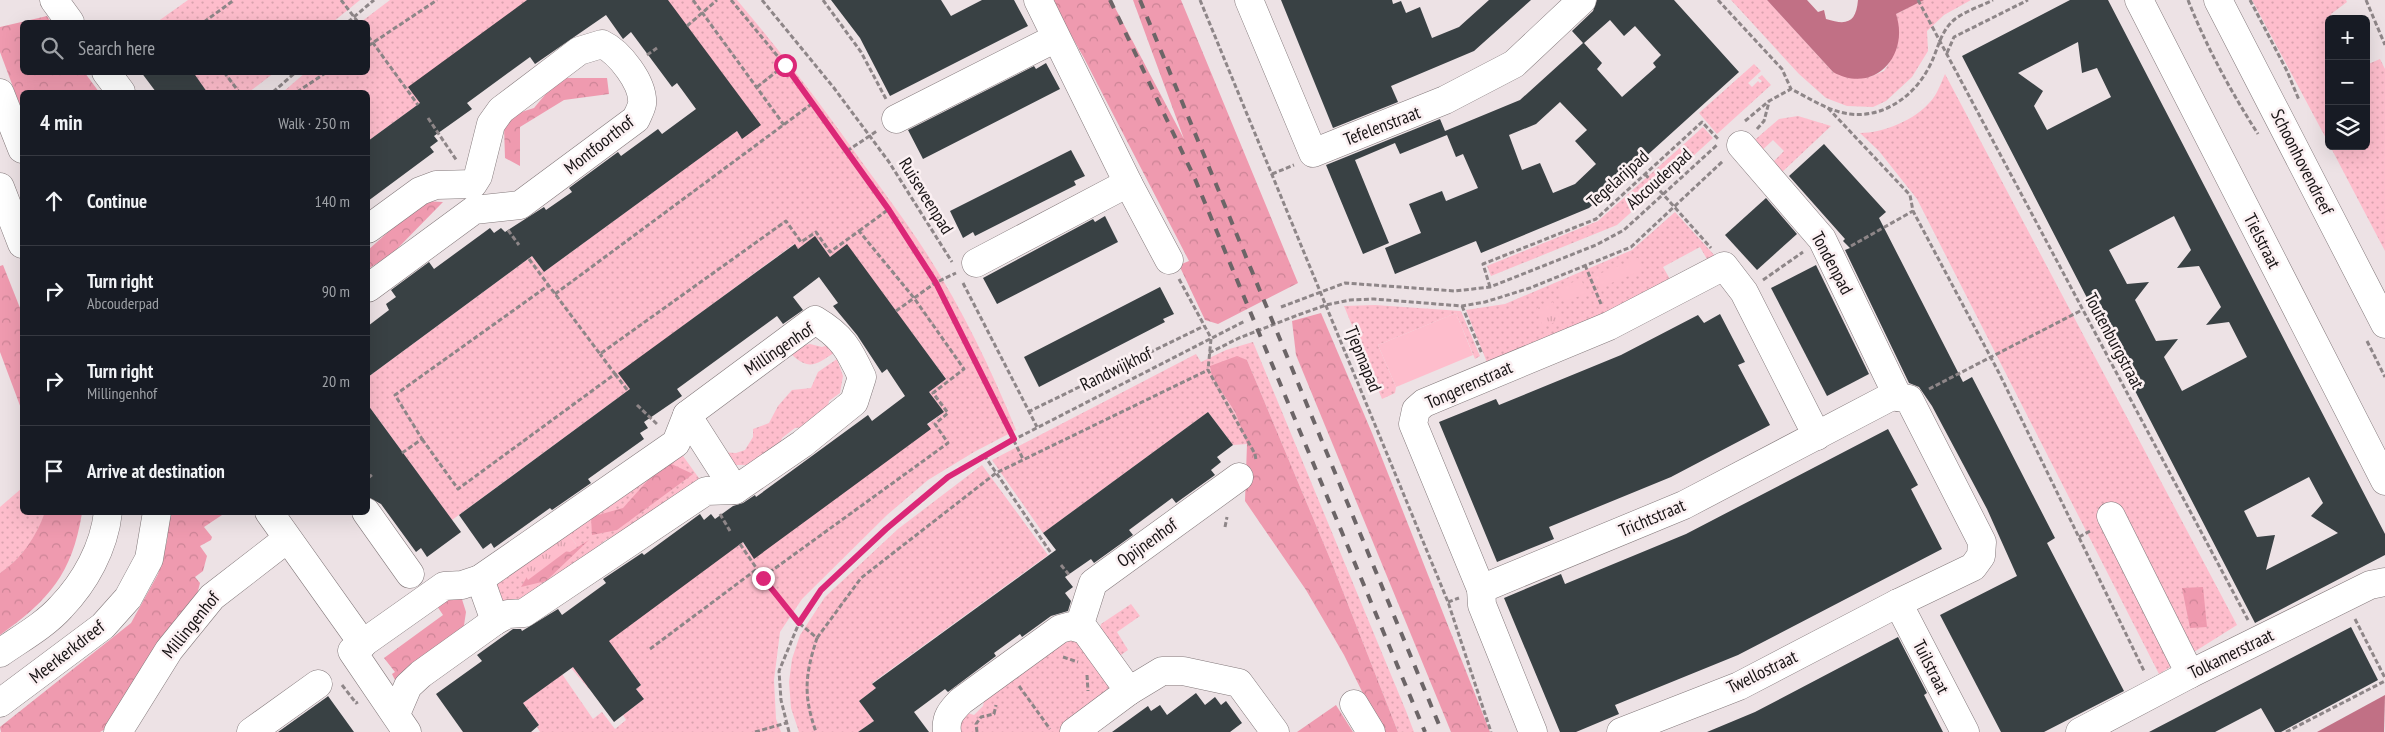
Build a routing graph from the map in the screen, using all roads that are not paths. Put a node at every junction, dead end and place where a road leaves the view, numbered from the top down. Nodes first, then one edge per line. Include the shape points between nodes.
1 (1038, 0) edge
2 (1250, 0) edge
3 (1582, 0) edge
4 (2139, 0) edge
5 (2218, 0) edge
6 (1056, 38) junction
7 (108, 75) edge
8 (120, 90) edge
9 (0, 93) edge
10 (896, 119) road end
11 (1733, 137) road end
12 (20, 144) edge
13 (1128, 183) junction
14 (0, 187) edge
15 (370, 228) edge
16 (20, 239) edge
17 (1170, 260) road end
18 (965, 272) road end
19 (370, 287) edge
20 (2385, 324) edge
21 (1903, 398) junction
22 (687, 415) junction
23 (1817, 436) junction
24 (1239, 477) road end
25 (2385, 481) edge
26 (735, 490) junction
27 (107, 515) edge
28 (156, 515) edge
29 (271, 515) edge
30 (368, 515) edge
31 (2111, 516) dead end
32 (287, 539) junction
33 (410, 574) dead end
34 (480, 579) junction
35 (2385, 582) edge
36 (1481, 589) junction
37 (1898, 603) junction
38 (495, 622) junction
39 (1079, 627) junction
40 (363, 644) junction
41 (0, 653) edge
42 (2190, 674) junction
43 (318, 684) dead end
44 (1128, 691) junction
45 (0, 703) edge
46 (1354, 704) dead end
47 (401, 723) edge
48 (1084, 724) edge
49 (1272, 728) edge
50 (128, 731) edge
51 (251, 732) edge
52 (947, 732) edge
53 (1371, 732) edge
54 (1533, 732) edge
55 (1621, 732) edge
56 (1964, 732) edge
57 (2080, 732) edge

1 - 6 street
2 - 3 street, Tefelenstraat via 1313,153 1445,100 1514,64
4 - 25 street, Tielstraat
5 - 20 street, Schoonhovendreef
6 - 10 street
6 - 13 street
7 - 8 street
9 - 12 street
11 - 21 street, Tondenpad via 1826,248
13 - 17 street
13 - 18 street
14 - 16 street
15 - 19 street, Montfoorthof via 420,191 436,185 473,184 491,124 501,110 579,51 602,44 613,49 641,91 642,105 636,119 520,205 474,210
21 - 23 street via 1892,396
21 - 37 street, Tondenpad via 1982,542 1981,556 1973,566
22 - 26 street
22 - 26 street, Millingenhof via 815,320 834,331 848,348 862,377 854,402 802,444
22 - 34 street via 676,443
23 - 36 street, Trichtstraat via 1684,505
23 - 36 street, Tongerenstraat via 1744,292 1724,266 1610,326 1424,403 1416,410 1414,424
24 - 39 street, Opijnenhof via 1093,583
26 - 38 street via 706,491 524,613 508,614
27 - 41 street via 99,548 84,580 60,608
28 - 45 street, Meerkerkdreef via 149,558 128,598 103,626
29 - 32 street
30 - 33 street
31 - 42 street
32 - 40 street
32 - 50 street, Millingenhof via 212,597 168,650
34 - 38 street
34 - 40 street via 444,586
35 - 42 street, Tolkamerstraat via 2370,586
36 - 54 street, Tongerenstraat via 1482,605
37 - 55 street, Twellostraat via 1739,686
37 - 56 street, Tuilstraat
38 - 47 street via 408,686
39 - 44 street via 1085,630
39 - 52 street via 1060,629 961,701 950,712 946,721
40 - 47 street via 352,651
42 - 57 street, Tolkamerstraat
43 - 51 street
44 - 48 street
44 - 49 street via 1162,671 1183,671 1239,683
46 - 53 street

